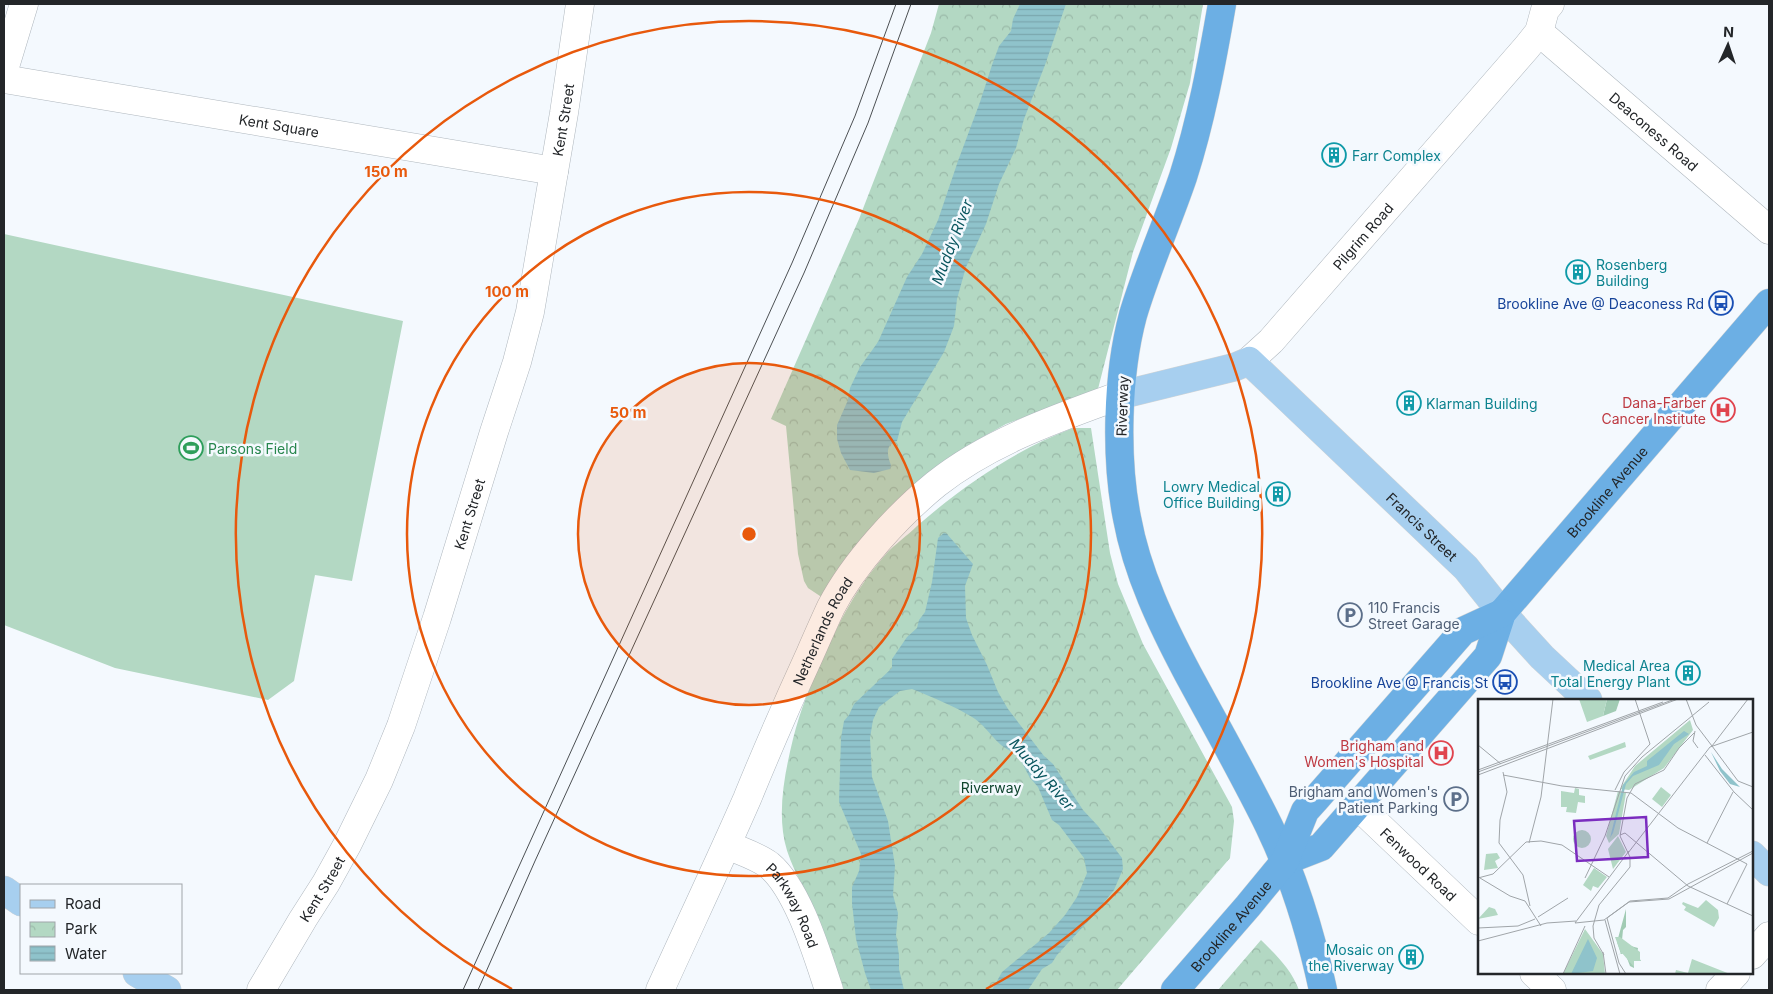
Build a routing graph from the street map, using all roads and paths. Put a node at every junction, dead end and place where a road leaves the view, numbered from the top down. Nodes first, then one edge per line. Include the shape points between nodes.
1 (24, 4) edge
2 (580, 4) edge
3 (1222, 4) edge
4 (1550, 4) edge
5 (1539, 32) junction
6 (4, 70) edge
7 (4, 79) edge
8 (554, 171) junction
9 (1769, 230) edge
10 (1769, 303) edge
11 (1249, 361) junction
12 (1121, 395) junction
13 (1502, 613) junction
14 (1587, 699) edge
15 (1358, 806) junction
16 (727, 845) junction
17 (1753, 856) edge
18 (1285, 861) junction
19 (1769, 872) edge
20 (4, 890) edge
21 (20, 901) edge
22 (1478, 920) edge
23 (1769, 936) edge
24 (1753, 954) edge
25 (139, 974) edge
26 (1535, 974) edge
27 (1735, 974) edge
28 (167, 990) edge
29 (261, 990) edge
30 (660, 990) edge
31 (829, 990) edge
32 (1175, 990) edge
33 (1322, 990) edge
34 (1552, 990) edge
35 (1720, 990) edge

1 - 6 street
2 - 8 street, Kent Street
3 - 12 highway, Riverway via 1190,152 1133,317
4 - 5 street, Pilgrim Road
5 - 9 street, Deaconess Road
5 - 11 street, Pilgrim Road
7 - 8 street, Kent Square
8 - 29 street, Kent Street via 530,312 518,362 401,726 347,845
10 - 13 highway, Brookline Avenue
11 - 12 main road, Pilgrim Road
11 - 13 main road, Francis Street via 1466,568
12 - 16 street, Netherlands Road via 1051,421 992,448 937,484 889,528 832,606
12 - 18 highway, Riverway via 1123,489 1138,563 1167,633
13 - 14 main road, Francis Street
13 - 15 highway, Brookline Avenue via 1488,656
13 - 18 highway, Brookline Avenue via 1463,632 1305,811
15 - 18 highway, Brookline Avenue via 1321,847
15 - 22 street, Fenwood Road
16 - 30 street, Netherlands Road
16 - 31 street, Parkway Road via 768,865 783,882 798,908
17 - 19 main road
18 - 32 highway, Brookline Avenue
18 - 33 highway, Riverway via 1312,946
20 - 21 main road
23 - 24 street
25 - 28 main road
26 - 34 street
27 - 35 street

